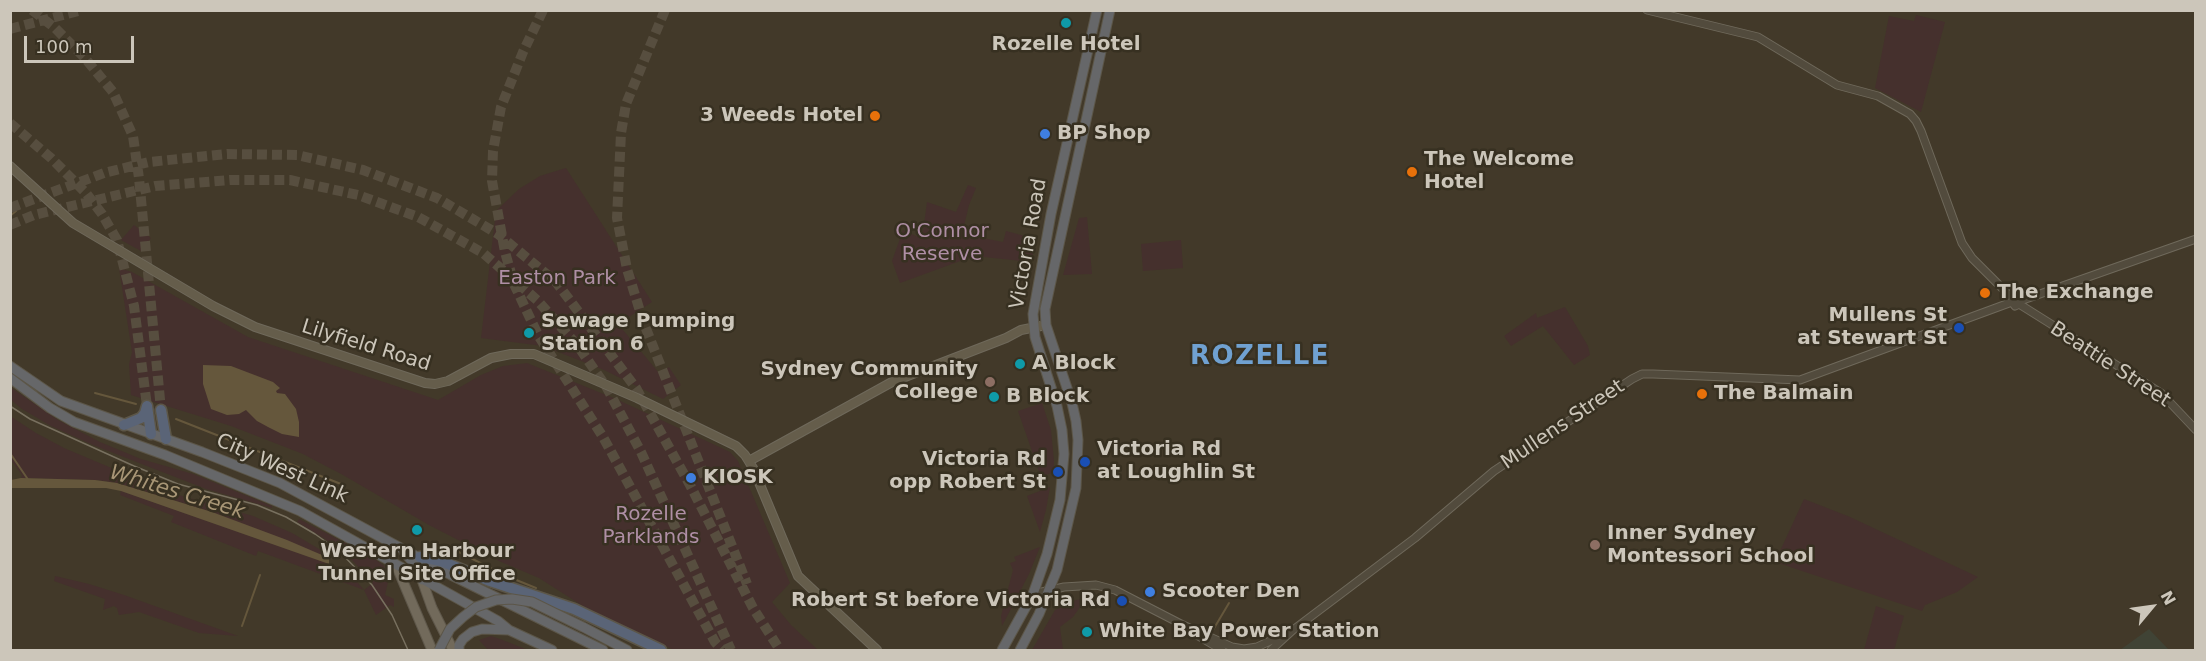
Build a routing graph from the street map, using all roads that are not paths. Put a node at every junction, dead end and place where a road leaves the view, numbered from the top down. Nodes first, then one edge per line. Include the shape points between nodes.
1 (1097, 10) edge
2 (1110, 10) edge
3 (1647, 10) edge
4 (10, 166) edge
5 (2196, 240) edge
6 (2016, 302) junction
7 (1046, 326) junction
8 (1033, 328) junction
9 (10, 366) edge
10 (10, 378) edge
11 (161, 410) tunnel mouth
12 (124, 425) junction
13 (2196, 430) edge
14 (151, 434) junction
15 (166, 439) junction
16 (153, 449) junction
17 (749, 461) junction
18 (396, 544) junction
19 (420, 557) junction
20 (396, 565) junction
21 (422, 583) junction
22 (1050, 589) junction
23 (1034, 594) junction
24 (1181, 624) junction
25 (509, 630) junction
26 (1293, 630) junction
27 (1210, 644) junction
28 (1244, 650) edge
29 (1271, 650) edge
30 (432, 651) edge
31 (439, 651) edge
32 (453, 651) edge
33 (459, 651) edge
34 (552, 651) edge
35 (603, 651) edge
36 (627, 651) edge
37 (661, 651) edge
38 (877, 651) edge
39 (1002, 651) edge
40 (1020, 651) edge
41 (1216, 651) edge
42 (1222, 651) edge

1 - 8 highway, Victoria Road via 1049,222
2 - 7 highway, Victoria Road via 1049,285
3 - 6 street, Beattie Street via 1758,37 1837,85 1878,96 1910,114 1921,130 1962,243
4 - 17 main road, Lilyfield Road via 73,223 255,327 435,384 491,358 534,354 728,441
5 - 6 street, Mullens Street
6 - 13 street, Beattie Street via 2161,393
6 - 26 street, Mullens Street via 1800,380 1642,374 1494,471 1415,538
7 - 8 main road
7 - 22 highway, Victoria Road via 1072,403 1078,440 1073,503
8 - 17 main road via 892,382
8 - 23 highway, Victoria Road via 1057,406 1064,454 1056,522
9 - 12 highway, City West Link via 61,401
10 - 16 highway, City West Link via 74,422
11 - 15 highway
12 - 14 highway, City West Link
12 - 14 highway via 141,418 147,405
14 - 15 highway, City West Link
14 - 16 highway
15 - 16 highway
15 - 18 highway, City West Link via 280,483
16 - 20 highway, City West Link via 300,512
17 - 38 main road, Lilyfield Road via 798,576
18 - 19 highway, City West Link
18 - 21 highway via 410,556
19 - 35 highway, City West Link
19 - 37 highway via 574,609
20 - 21 highway, City West Link
20 - 30 main road
21 - 25 highway, City West Link
21 - 32 main road
22 - 23 street
22 - 24 street via 1104,586
22 - 40 highway, Victoria Road
23 - 39 highway, Victoria Road
24 - 27 street
24 - 28 street
25 - 33 highway via 472,632 463,639
25 - 34 highway, City West Link
26 - 28 street
26 - 29 street, Mullens Street
27 - 41 street
27 - 42 street
31 - 36 highway, bridge via 450,629 463,616 496,600 512,599 532,602

